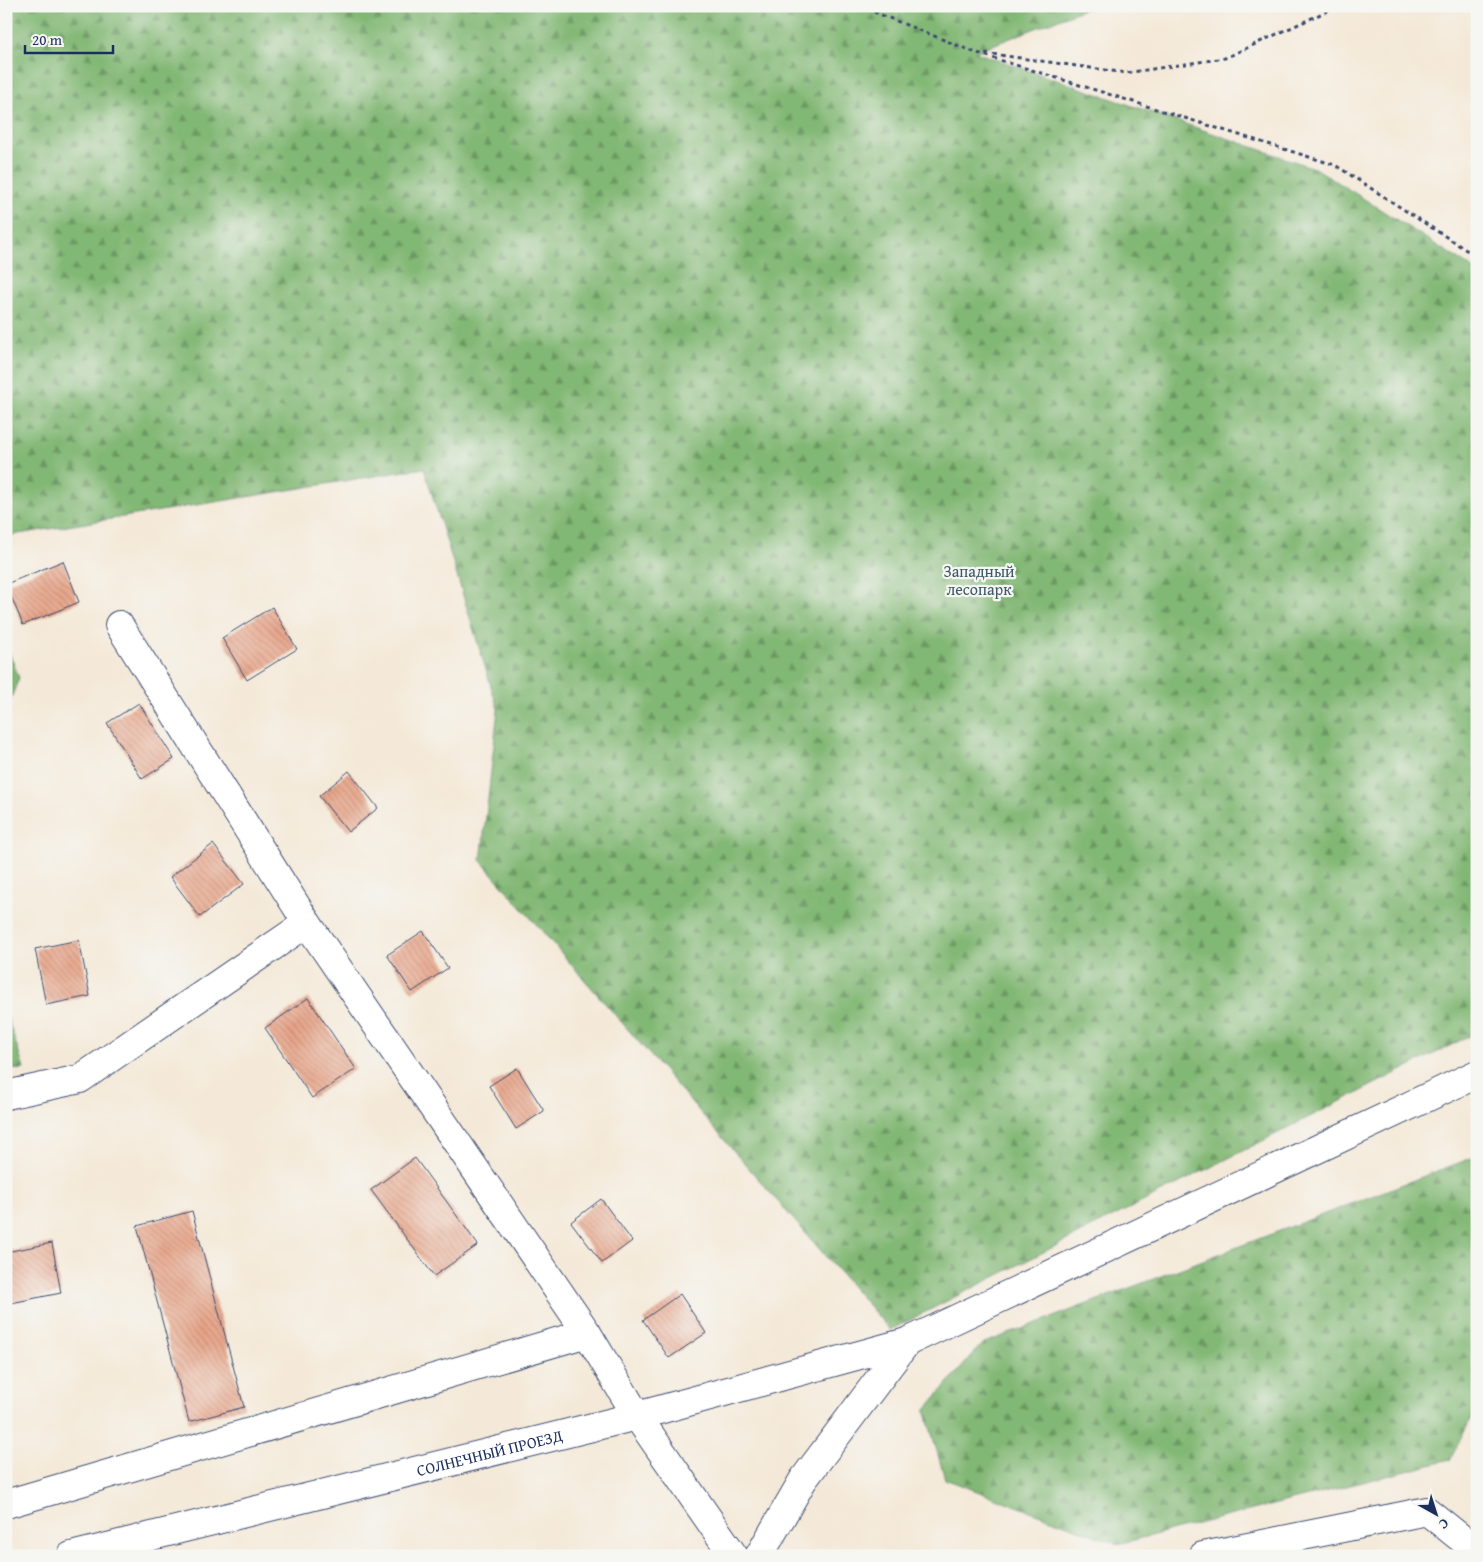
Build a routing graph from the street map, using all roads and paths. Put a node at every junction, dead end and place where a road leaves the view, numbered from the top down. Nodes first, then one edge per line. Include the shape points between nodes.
1 (859, 6) edge
2 (1338, 6) edge
3 (974, 52) junction
4 (1477, 258) edge
5 (118, 625) dead end
6 (308, 923) junction
7 (1477, 1074) edge
8 (6, 1095) edge
9 (587, 1333) junction
10 (907, 1342) junction
11 (637, 1416) junction
12 (6, 1504) edge
13 (1477, 1551) edge
14 (71, 1556) edge
15 (734, 1556) edge
16 (759, 1556) edge
17 (1203, 1556) edge

1 - 3 path
2 - 3 path via 1226,58 1126,73
3 - 4 path via 1335,164
5 - 6 street
6 - 8 street via 80,1079
6 - 9 street
7 - 10 street, СОЛНЕЧНЫЙ ПРОЕЗД
9 - 11 street
9 - 12 street
10 - 11 street, СОЛНЕЧНЫЙ ПРОЕЗД
10 - 16 street via 803,1480
11 - 14 street, СОЛНЕЧНЫЙ ПРОЕЗД
11 - 15 street
13 - 17 street via 1427,1511

